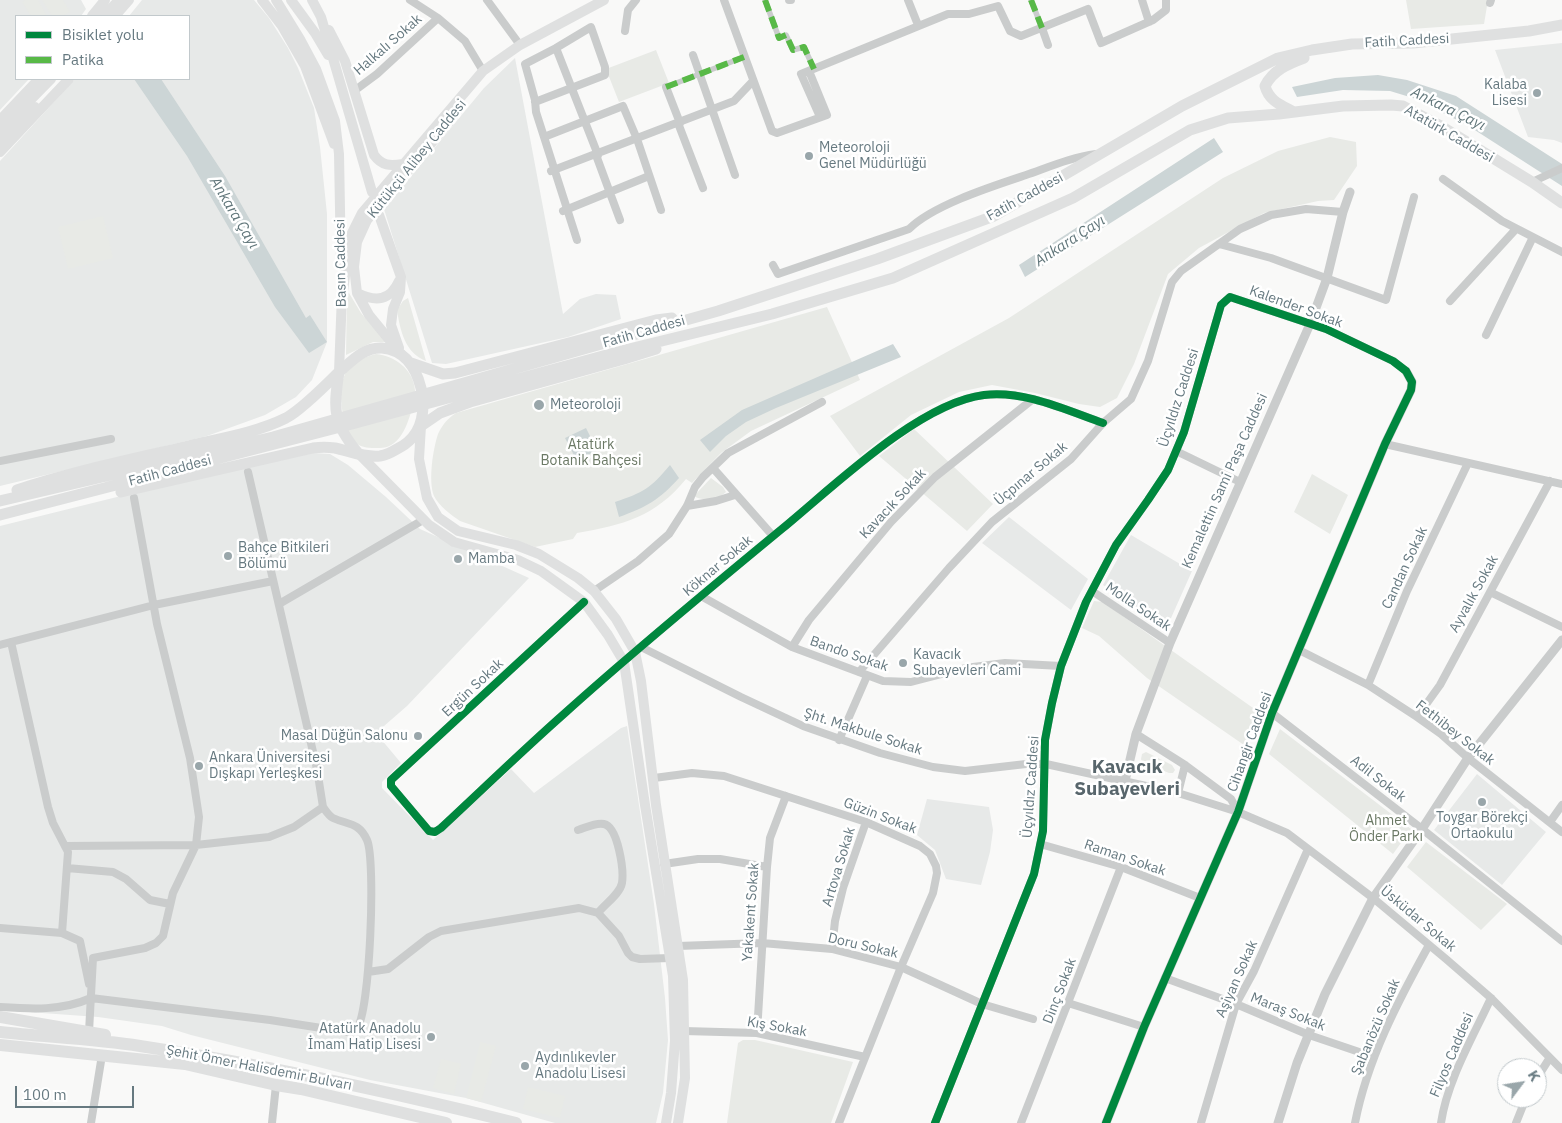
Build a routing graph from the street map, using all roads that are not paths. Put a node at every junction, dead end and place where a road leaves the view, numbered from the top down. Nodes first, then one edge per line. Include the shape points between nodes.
1 (105, 0) edge
2 (119, 0) edge
3 (129, 0) edge
4 (137, 0) edge
5 (262, 0) edge
6 (276, 0) edge
7 (291, 0) edge
8 (312, 0) edge
9 (410, 0) edge
10 (487, 0) edge
11 (604, 0) edge
12 (636, 0) edge
13 (727, 0) edge
14 (765, 0) edge
15 (908, 0) edge
16 (1031, 0) edge
17 (1142, 0) edge
18 (1166, 0) edge
19 (990, 4) edge
20 (93, 15) edge
21 (105, 15) edge
22 (116, 15) edge
23 (124, 15) edge
24 (321, 17) junction
25 (438, 18) junction
26 (1149, 22) junction
27 (918, 25) junction
28 (1562, 25) edge
29 (1042, 28) junction
30 (625, 31) dead end
31 (520, 45) junction
32 (1048, 45) dead end
33 (1330, 47) junction
34 (556, 48) junction
35 (693, 55) dead end
36 (744, 57) junction
37 (335, 67) junction
38 (484, 71) junction
39 (808, 71) junction
40 (700, 74) junction
41 (38, 80) edge
42 (51, 80) edge
43 (59, 80) edge
44 (68, 80) edge
45 (753, 81) junction
46 (666, 87) joint
47 (572, 88) junction
48 (354, 91) junction
49 (535, 102) junction
50 (712, 110) junction
51 (1294, 112) junction
52 (0, 120) edge
53 (584, 120) junction
54 (679, 123) junction
55 (0, 131) edge
56 (544, 136) junction
57 (637, 139) junction
58 (0, 142) edge
59 (0, 152) edge
60 (1103, 152) junction
61 (339, 154) junction
62 (597, 155) junction
63 (403, 164) junction
64 (1562, 168) edge
65 (552, 171) junction
66 (735, 175) dead end
67 (649, 176) junction
68 (1443, 179) dead end
69 (1538, 180) junction
70 (703, 188) dead end
71 (375, 192) junction
72 (610, 192) junction
73 (1350, 192) dead end
74 (1414, 197) dead end
75 (1562, 203) edge
76 (565, 210) junction
77 (661, 210) dead end
78 (1343, 212) junction
79 (379, 215) dead end
80 (364, 216) junction
81 (620, 220) dead end
82 (1516, 229) junction
83 (1533, 237) junction
84 (577, 240) dead end
85 (1219, 244) junction
86 (1562, 252) edge
87 (773, 265) dead end
88 (401, 278) junction
89 (1327, 278) junction
90 (357, 293) junction
91 (1230, 297) joint
92 (342, 299) junction
93 (1450, 301) dead end
94 (718, 311) junction
95 (1310, 324) junction
96 (709, 329) junction
97 (1486, 335) dead end
98 (623, 344) junction
99 (401, 354) junction
100 (412, 363) junction
101 (1406, 371) joint
102 (339, 372) junction
103 (1033, 399) junction
104 (822, 402) dead end
105 (1104, 423) junction
106 (421, 426) junction
107 (111, 439) dead end
108 (1385, 444) junction
109 (1176, 451) junction
110 (358, 453) junction
111 (0, 461) edge
112 (1468, 463) junction
113 (712, 468) junction
114 (248, 472) dead end
115 (1550, 481) junction
116 (1240, 482) junction
117 (1562, 484) edge
118 (735, 495) junction
119 (0, 496) edge
120 (134, 498) dead end
121 (0, 501) edge
122 (687, 506) junction
123 (0, 517) edge
124 (423, 520) junction
125 (773, 536) junction
126 (273, 580) junction
127 (594, 591) junction
128 (1092, 591) junction
129 (1490, 592) junction
130 (701, 596) junction
131 (584, 602) junction
132 (279, 604) junction
133 (154, 605) junction
134 (1562, 627) edge
135 (1562, 640) edge
136 (11, 642) junction
137 (1170, 643) junction
138 (0, 645) edge
139 (792, 647) junction
140 (638, 649) junction
141 (1299, 650) junction
142 (624, 662) junction
143 (1061, 666) junction
144 (859, 672) junction
145 (867, 676) junction
146 (1368, 685) junction
147 (1272, 713) junction
148 (1417, 717) junction
149 (1136, 734) junction
150 (839, 740) junction
151 (1468, 758) junction
152 (1046, 764) junction
153 (1185, 765) junction
154 (654, 778) junction
155 (1125, 780) junction
156 (1178, 793) junction
157 (397, 794) joint
158 (786, 796) junction
159 (1562, 804) edge
160 (323, 807) junction
161 (1238, 812) junction
162 (866, 822) junction
163 (1550, 822) junction
164 (1422, 829) junction
165 (578, 830) dead end
166 (1562, 832) edge
167 (1040, 844) junction
168 (196, 845) junction
169 (65, 846) junction
170 (1308, 849) junction
171 (664, 864) junction
172 (767, 867) junction
173 (1121, 867) junction
174 (67, 868) junction
175 (1200, 898) junction
176 (1373, 898) junction
177 (170, 904) junction
178 (598, 913) junction
179 (0, 928) edge
180 (62, 933) junction
181 (1562, 941) edge
182 (762, 943) junction
183 (1429, 945) junction
184 (678, 946) junction
185 (832, 949) junction
186 (670, 958) junction
187 (901, 967) junction
188 (368, 972) junction
189 (1165, 978) junction
190 (91, 996) junction
191 (1491, 998) junction
192 (1068, 1003) junction
193 (982, 1004) junction
194 (1236, 1004) junction
195 (0, 1007) edge
196 (0, 1017) edge
197 (1033, 1019) dead end
198 (1144, 1027) junction
199 (684, 1031) junction
200 (0, 1032) edge
201 (89, 1032) junction
202 (757, 1033) junction
203 (1309, 1034) junction
204 (0, 1045) edge
205 (102, 1055) junction
206 (865, 1057) junction
207 (1374, 1057) junction
208 (1549, 1059) junction
209 (1547, 1062) edge
210 (1562, 1070) edge
211 (296, 1074) junction
212 (276, 1085) junction
213 (1522, 1108) edge
214 (91, 1123) edge
215 (272, 1123) edge
216 (446, 1123) edge
217 (516, 1123) edge
218 (666, 1123) edge
219 (678, 1123) edge
220 (839, 1123) edge
221 (935, 1123) edge
222 (1021, 1123) edge
223 (1106, 1123) edge
224 (1201, 1123) edge
225 (1278, 1123) edge
226 (1355, 1123) edge
227 (1441, 1123) edge
228 (1516, 1123) edge

1 - 20 main road
2 - 21 main road
3 - 22 main road
4 - 23 main road
5 - 61 main road via 282,26 305,66
6 - 61 main road via 316,69 335,121
7 - 37 main road
8 - 24 main road
9 - 25 street
10 - 31 street
11 - 31 main road, Kütükçü Alibey Caddesi
12 - 30 street via 628,10
13 - 36 street
14 - 39 street via 779,38 786,35 793,50 804,47
15 - 27 street
16 - 29 street
17 - 26 street
18 - 26 street via 1166,10
19 - 27 street via 969,14 948,14
19 - 29 street via 998,6 1014,34 1021,36
24 - 37 main road
24 - 48 main road via 345,61
25 - 38 street via 465,41
25 - 48 street, Halkalı Sokak
26 - 29 street via 1100,43 1088,9
27 - 39 street
28 - 33 main road, Fatih Caddesi via 1413,43
29 - 32 street
31 - 38 main road, Kütükçü Alibey Caddesi
33 - 51 main road via 1290,63 1270,77 1265,86 1273,101
33 - 60 main road, Fatih Caddesi via 1278,58 1182,106
34 - 47 street
34 - 47 street via 590,28 605,75
34 - 49 street via 524,64
35 - 40 street
36 - 40 street
36 - 45 street
37 - 71 main road
38 - 63 main road, Kütükçü Alibey Caddesi
38 - 80 main road, Kütükçü Alibey Caddesi via 449,122 382,203
39 - 45 street via 823,116 777,133 772,131
40 - 46 street
40 - 50 street
41 - 52 main road
42 - 55 main road
43 - 58 main road
44 - 59 main road
45 - 50 street via 734,101
46 - 54 street
47 - 49 street
47 - 53 street
48 - 63 main road via 374,155 387,166
49 - 56 street
50 - 54 street
50 - 66 street
51 - 69 main road, Atatürk Caddesi via 1343,106 1403,106
51 - 96 main road, Fatih Caddesi via 1228,118 1190,130 1073,198 893,278
53 - 56 street
53 - 57 street via 623,106
53 - 62 street
54 - 57 street
54 - 70 street
56 - 65 street
57 - 62 street
57 - 67 street
60 - 87 street via 1079,156 989,187 917,221 909,229 778,274
60 - 94 main road, Fatih Caddesi via 994,216 877,260
61 - 92 main road, Basın Caddesi
62 - 65 street
62 - 72 street
63 - 71 main road, Kütükçü Alibey Caddesi
64 - 69 street
65 - 76 street
67 - 72 street
67 - 77 street
68 - 82 street
69 - 75 main road, Atatürk Caddesi
71 - 80 main road, Kütükçü Alibey Caddesi
72 - 76 street
72 - 81 street
73 - 78 street, Kemalettin Sami Paşa Caddesi
74 - 89 street via 1386,300
76 - 84 street
78 - 85 street, Üçpınar Sokak via 1306,209 1271,215 1240,229
78 - 89 street, Kemalettin Sami Paşa Caddesi
79 - 88 main road
80 - 90 main road, Kütükçü Alibey Caddesi via 355,254
80 - 92 main road, Kütükçü Alibey Caddesi via 350,237
82 - 83 street
82 - 93 street
83 - 86 street
83 - 97 street
85 - 89 street
85 - 105 street, Üçpınar Sokak via 1181,271 1172,282 1148,361 1131,399
88 - 90 main road via 388,296 366,298
88 - 99 main road via 391,325
89 - 95 street, Kemalettin Sami Paşa Caddesi
90 - 99 main road, Kütükçü Alibey Caddesi via 369,315
91 - 95 street, Kalender Sokak
91 - 109 street, Üçyıldız Caddesi via 1221,304
92 - 102 main road, Basın Caddesi
94 - 98 main road, Fatih Caddesi
94 - 100 main road via 656,320 455,373 443,374
95 - 101 street, Kalender Sokak via 1393,360
95 - 116 street, Kemalettin Sami Paşa Caddesi
96 - 98 main road, Fatih Caddesi
96 - 106 main road via 624,359 470,402 440,413
98 - 121 main road, Fatih Caddesi via 273,437
98 - 123 main road, Fatih Caddesi via 352,424
99 - 100 main road
99 - 102 main road via 382,348 364,352 351,359
100 - 106 main road via 423,398
101 - 108 street, Cihangir Caddesi via 1412,382 1411,390
102 - 110 main road via 335,403 337,420 345,438
102 - 119 main road via 288,417 208,442 99,467
103 - 105 street, Köknar Sokak
103 - 125 street, Köknar Sokak via 1015,395 984,395 954,403 926,417 882,446
103 - 139 street, Kavacık Sokak via 935,477 891,522 810,620
104 - 113 street via 741,445
105 - 144 street, Üçpınar Sokak via 1071,459 992,522
106 - 110 main road via 415,437 404,446 381,456
106 - 127 main road via 419,459 427,498 438,517 458,531 516,545 538,554
107 - 111 street
108 - 112 street
108 - 141 street, Cihangir Caddesi
109 - 116 street
109 - 128 street, Üçyıldız Caddesi via 1168,470 1116,545
110 - 123 main road via 313,448 38,512
110 - 124 main road
112 - 115 street
112 - 146 street, Candan Sokak via 1407,590
113 - 118 street
113 - 122 street via 695,487
114 - 126 street
115 - 117 street
115 - 129 street, Ayvalık Sokak
116 - 137 street, Kemalettin Sami Paşa Caddesi
118 - 122 street
118 - 125 street
120 - 133 street
122 - 127 street via 669,534 638,561
124 - 131 main road via 454,542 518,560
124 - 132 street
125 - 130 street, Köknar Sokak
126 - 132 street
126 - 133 street
127 - 140 main road
128 - 137 street, Molla Sokak
128 - 143 street, Üçyıldız Caddesi
129 - 134 street
129 - 148 street, Ayvalık Sokak via 1440,685
130 - 139 street, Bando Sokak
130 - 140 street, Köknar Sokak
131 - 142 main road
131 - 157 street, Ergün Sokak via 391,780 390,786
132 - 160 street
133 - 136 street
133 - 168 street via 190,758 199,817
135 - 151 street
136 - 138 street
136 - 169 street via 48,807
137 - 149 street, Kemalettin Sami Paşa Caddesi
139 - 144 street, Bando Sokak
140 - 142 street, Köknar Sokak
140 - 150 street, Şht. Makbule Sokak
140 - 154 main road
141 - 146 street, Fethibey Sokak
141 - 147 street, Cihangir Caddesi
142 - 157 street, Köknar Sokak via 435,832 429,831
142 - 186 main road
143 - 145 street, Bando Sokak via 1005,663 965,668 911,682 883,681
143 - 152 street, Üçyıldız Caddesi via 1045,740
144 - 145 street, Bando Sokak
145 - 150 street
146 - 148 street, Fethibey Sokak
147 - 161 street, Cihangir Caddesi
147 - 164 street, Adil Sokak
148 - 151 street, Fethibey Sokak
149 - 153 street
149 - 155 street, Kemalettin Sami Paşa Caddesi
150 - 152 street, Şht. Makbule Sokak via 933,767 965,771
151 - 163 street, Fethibey Sokak
151 - 164 street
152 - 155 street, Şht. Makbule Sokak
152 - 167 street, Üçyıldız Caddesi
153 - 156 street
153 - 161 street via 1231,799
154 - 158 street, Güzin Sokak via 692,773 724,776
154 - 171 main road
155 - 156 street, Şht. Makbule Sokak
156 - 161 street, Şht. Makbule Sokak
158 - 162 street, Güzin Sokak
158 - 172 street, Yakakent Sokak via 770,838
159 - 163 street
160 - 168 street via 294,827 269,837
160 - 188 street via 332,818 355,825 362,831 370,848 372,885
161 - 170 street, Üsküdar Sokak via 1287,833
161 - 175 street, Cihangir Caddesi
162 - 185 street, Artova Sokak via 843,888
162 - 187 street, Güzin Sokak via 920,846 930,854 936,866 933,893
163 - 166 street, Fethibey Sokak
164 - 176 street
164 - 181 street, Adil Sokak
165 - 178 street via 602,823 610,826 615,834 622,884
167 - 173 street, Raman Sokak
167 - 193 street, Üçyıldız Caddesi via 1034,874
168 - 169 street
168 - 177 street
169 - 174 street
170 - 176 street, Üsküdar Sokak
170 - 194 street, Aşiyan Sokak
171 - 172 street via 720,859
171 - 184 main road
172 - 182 street, Yakakent Sokak
173 - 175 street, Raman Sokak
173 - 192 street, Dinç Sokak
174 - 177 street via 113,872 150,900
174 - 180 street
175 - 189 street, Cihangir Caddesi
176 - 183 street, Üsküdar Sokak
176 - 203 street via 1325,994
177 - 190 street via 162,936 156,943 93,958
178 - 186 street via 619,936 632,957
178 - 188 street via 579,908 441,931 388,969
179 - 180 street
180 - 190 street via 80,941
182 - 184 street, Doru Sokak
182 - 185 street, Doru Sokak
182 - 202 street, Yakakent Sokak
183 - 191 street, Üsküdar Sokak
183 - 207 street, Şabanözü Sokak via 1404,990
184 - 199 main road via 683,980
185 - 187 street, Doru Sokak
186 - 218 main road via 675,1040
187 - 193 street, Doru Sokak
187 - 206 street, Güzin Sokak
188 - 190 street via 362,1019 357,1029 351,1032
189 - 194 street, Maraş Sokak
189 - 198 street, Cihangir Caddesi
190 - 195 street via 76,1005 30,1009
190 - 201 street
191 - 208 street, Üsküdar Sokak
191 - 227 street, Filyos Caddesi via 1455,1076
192 - 198 street
192 - 222 street, Dinç Sokak
193 - 197 street, Doru Sokak
193 - 221 street, Üçyıldız Caddesi
194 - 203 street, Maraş Sokak
194 - 224 street, Aşiyan Sokak
196 - 201 highway
198 - 223 street, Cihangir Caddesi
199 - 202 street, Kış Sokak
199 - 219 main road via 685,1078
200 - 211 highway, Şehit Ömer Halisdemir Bulvarı via 139,1046
201 - 211 highway via 276,1067
202 - 206 street, Kış Sokak
203 - 207 street, Maraş Sokak
203 - 225 street
204 - 205 highway, Şehit Ömer Halisdemir Bulvarı
205 - 212 highway, Şehit Ömer Halisdemir Bulvarı via 185,1064
205 - 214 street
206 - 220 street, Güzin Sokak
207 - 226 street, Şabanözü Sokak
208 - 209 street
208 - 210 street, Üsküdar Sokak
211 - 217 highway, Şehit Ömer Halisdemir Bulvarı
212 - 215 street
212 - 216 highway, Şehit Ömer Halisdemir Bulvarı
213 - 228 street

